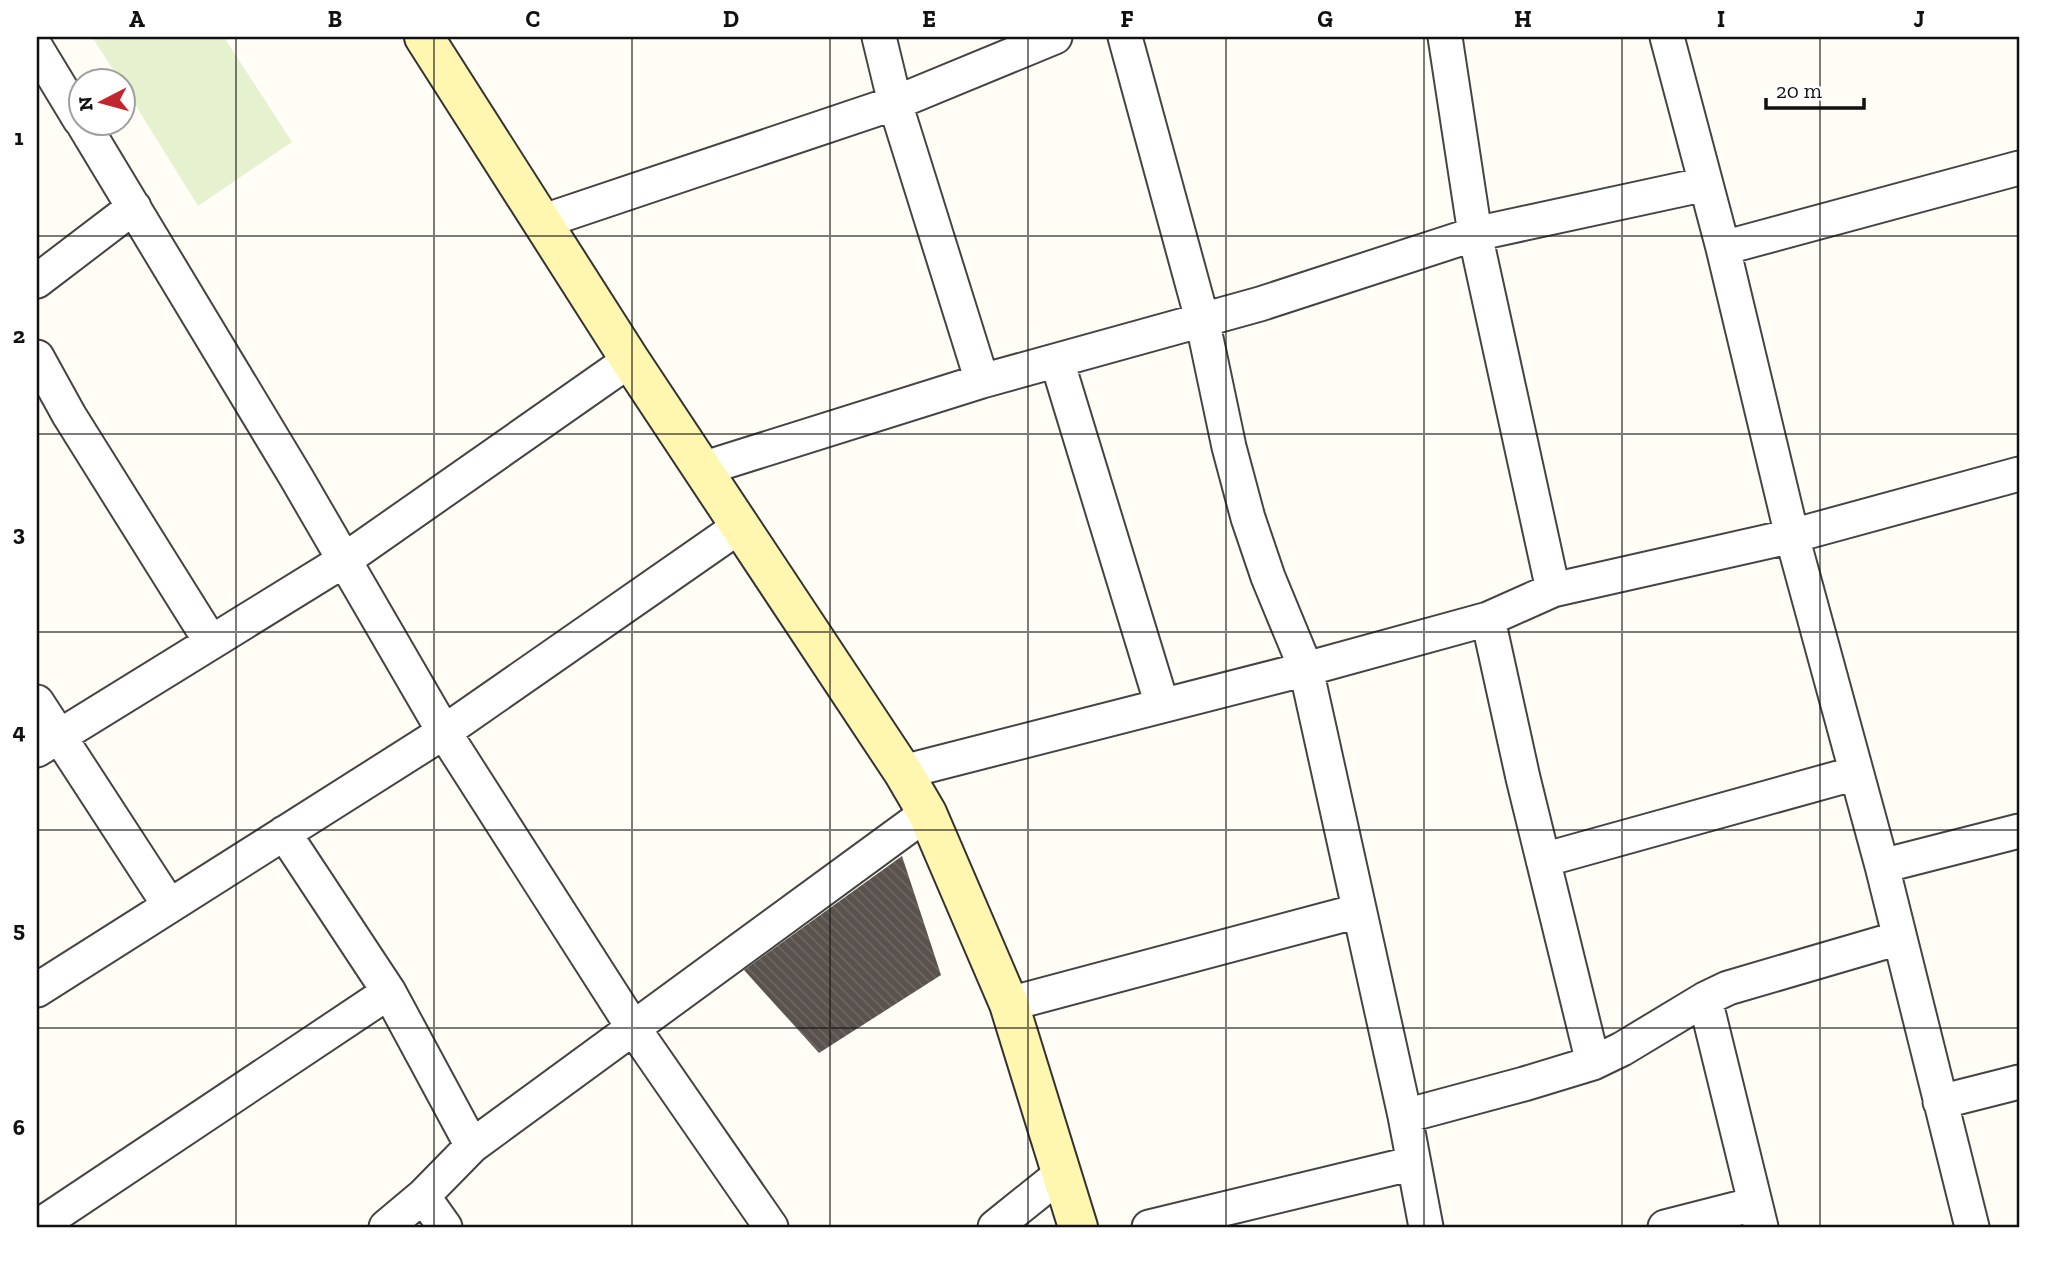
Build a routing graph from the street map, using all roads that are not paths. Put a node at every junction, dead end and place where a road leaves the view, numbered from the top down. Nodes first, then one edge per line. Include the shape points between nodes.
1 (424, 37) edge
2 (878, 37) edge
3 (1055, 37) edge
4 (1125, 37) edge
5 (1445, 37) edge
6 (1667, 37) edge
7 (37, 49) edge
8 (66, 96) edge
9 (895, 103) junction
10 (90, 136) edge
11 (2019, 167) edge
12 (1706, 184) junction
13 (134, 207) junction
14 (541, 222) junction
15 (1475, 234) junction
16 (1723, 248) junction
17 (37, 281) edge
18 (1202, 319) junction
19 (37, 357) edge
20 (630, 360) junction
21 (1057, 361) junction
22 (982, 381) junction
23 (702, 469) junction
24 (2019, 474) edge
25 (740, 526) junction
26 (1792, 536) junction
27 (343, 561) junction
28 (1553, 590) junction
29 (1488, 619) junction
30 (211, 642) junction
31 (1306, 669) junction
32 (37, 702) edge
33 (1162, 705) junction
34 (444, 732) junction
35 (48, 743) edge
36 (903, 772) junction
37 (1856, 774) junction
38 (928, 813) junction
39 (2019, 831) edge
40 (284, 833) junction
41 (1543, 860) junction
42 (1882, 866) junction
43 (169, 905) junction
44 (1358, 911) junction
45 (1899, 938) junction
46 (37, 990) edge
47 (389, 992) junction
48 (1704, 999) junction
49 (1009, 1004) junction
50 (634, 1029) junction
51 (1592, 1063) junction
52 (2019, 1082) edge
53 (1940, 1102) junction
54 (1405, 1116) junction
55 (472, 1146) junction
56 (1413, 1163) junction
57 (1062, 1174) junction
58 (423, 1196) junction
59 (1758, 1216) edge
60 (37, 1227) edge
61 (386, 1227) edge
62 (445, 1227) edge
63 (771, 1227) edge
64 (995, 1227) edge
65 (1078, 1227) edge
66 (1150, 1227) edge
67 (1426, 1227) edge
68 (1665, 1227) edge
69 (1972, 1227) edge

1 - 14 street
2 - 9 street
3 - 9 street
4 - 18 street
5 - 15 street
6 - 12 street
7 - 8 street
9 - 14 street
9 - 22 street
10 - 13 street
11 - 16 street
12 - 15 street
12 - 16 street
13 - 17 street
13 - 27 street
14 - 20 street
15 - 18 street
15 - 28 street
16 - 26 street
18 - 21 street
18 - 31 street via 1248,518
19 - 30 street
20 - 23 street
20 - 27 street
21 - 22 street
21 - 33 street
22 - 23 street
23 - 25 street
24 - 26 street
25 - 34 street
25 - 36 street
26 - 28 street
26 - 37 street
27 - 30 street
27 - 34 street
28 - 29 street
29 - 31 street
29 - 41 street
30 - 35 street
31 - 33 street
31 - 44 street
32 - 35 street
33 - 36 street
34 - 40 street
34 - 50 street
35 - 43 street
36 - 38 street
37 - 41 street
37 - 42 street
38 - 49 street
38 - 50 street
39 - 42 street
40 - 43 street
40 - 47 street
41 - 51 street
42 - 45 street
43 - 46 street
44 - 49 street
44 - 54 street
45 - 48 street via 1753,980
45 - 53 street
47 - 55 street
47 - 60 street
48 - 51 street
48 - 59 street
49 - 57 street
50 - 55 street
50 - 63 street
51 - 54 street
52 - 53 street
53 - 69 street
54 - 56 street
55 - 58 street
56 - 66 street
56 - 67 street
57 - 64 street
57 - 65 street
58 - 61 street
58 - 62 street
59 - 68 street

